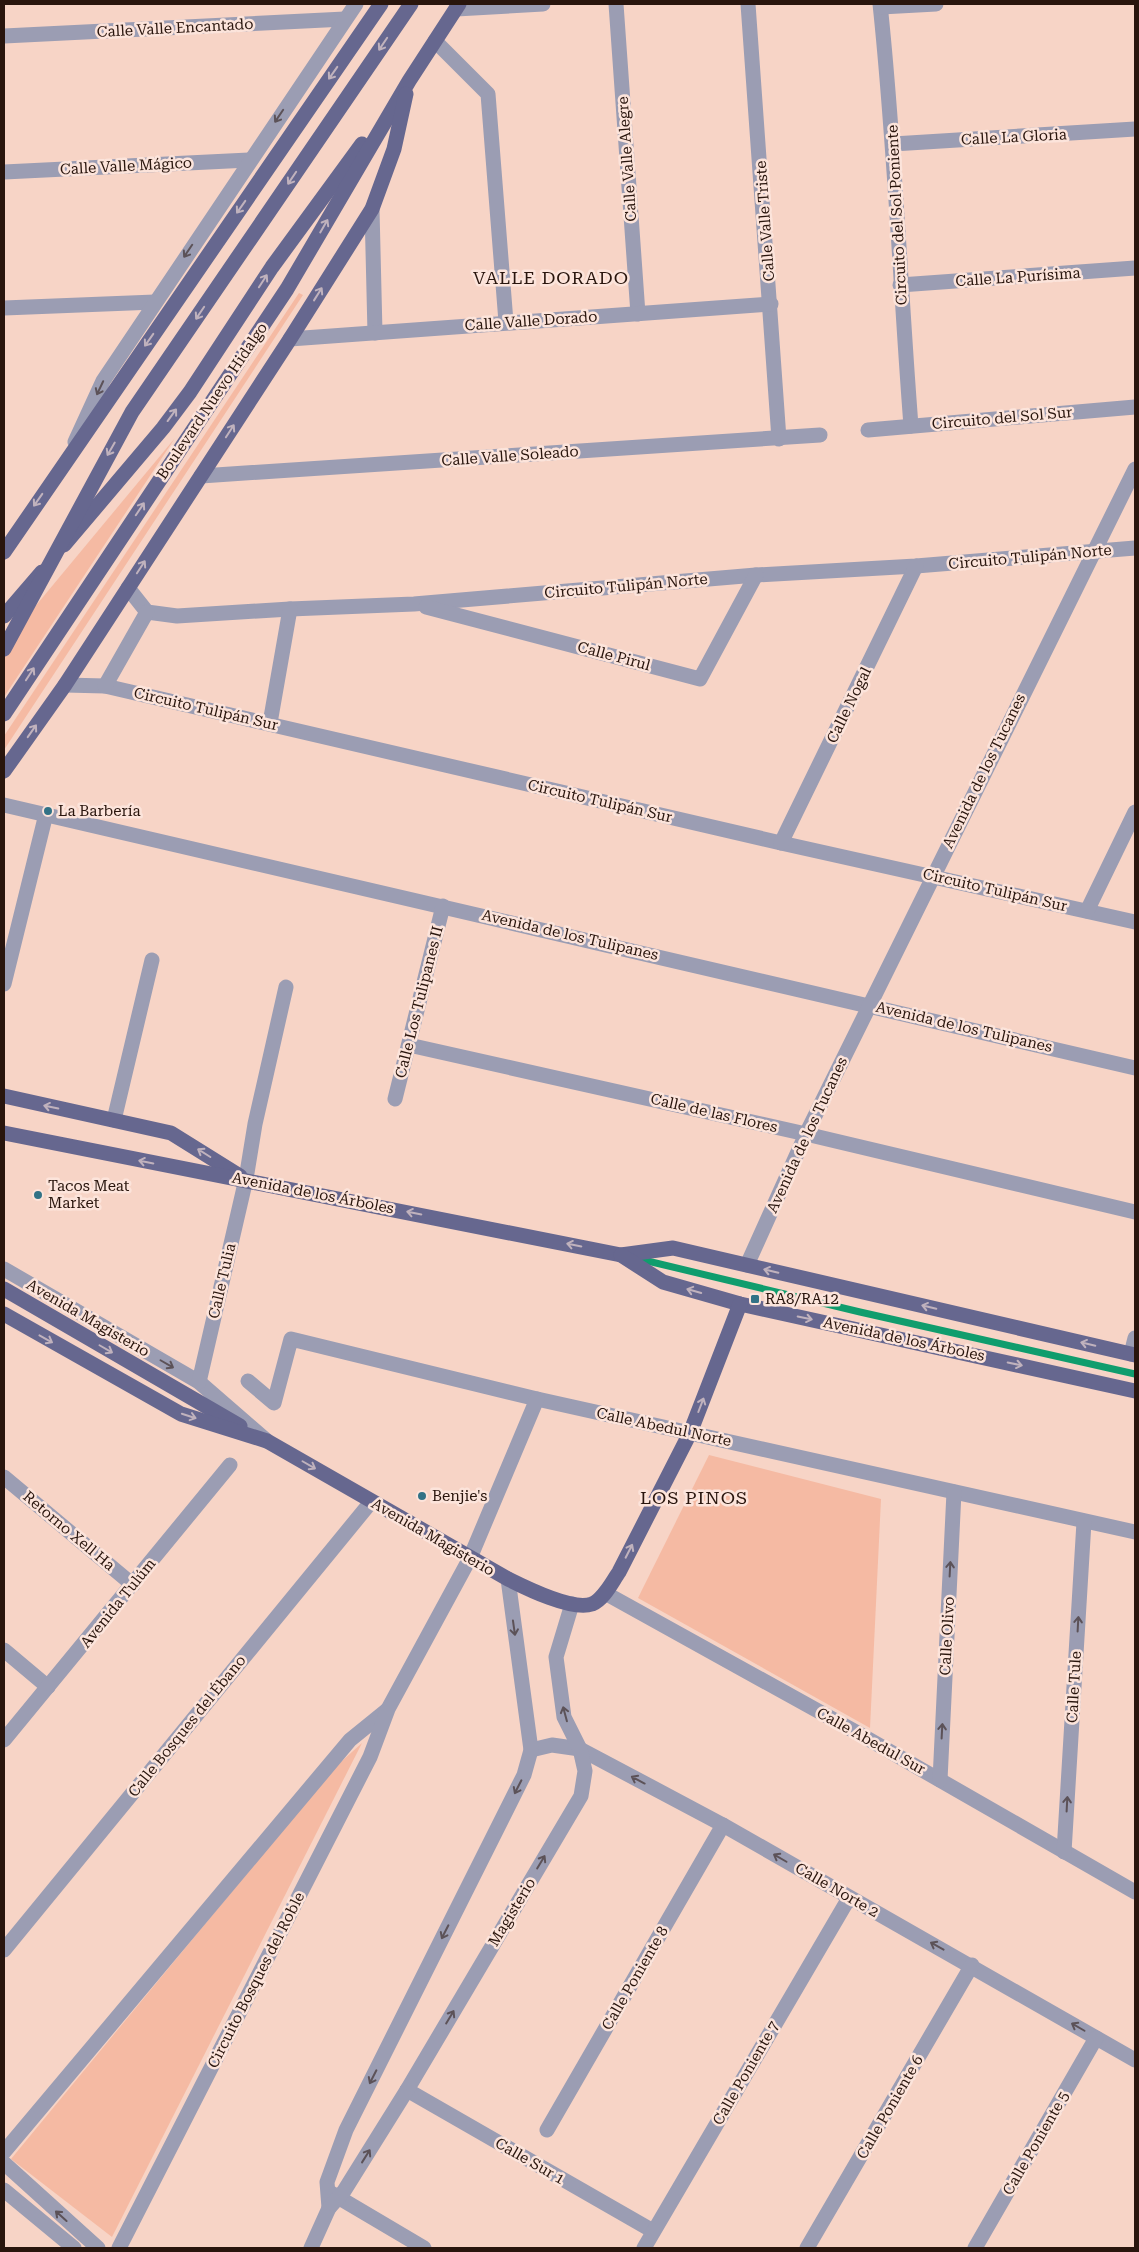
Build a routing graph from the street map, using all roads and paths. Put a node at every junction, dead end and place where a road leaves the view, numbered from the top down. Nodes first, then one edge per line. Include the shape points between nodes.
1 (356, 4) edge
2 (381, 4) edge
3 (411, 4) edge
4 (544, 4) edge
5 (616, 4) edge
6 (748, 4) edge
7 (936, 4) edge
8 (458, 6) edge
9 (880, 6) edge
10 (345, 19) junction
11 (4, 36) edge
12 (434, 42) junction
13 (409, 81) junction
14 (1135, 129) edge
15 (893, 144) junction
16 (249, 160) junction
17 (4, 172) edge
18 (372, 208) junction
19 (1135, 268) edge
20 (900, 285) junction
21 (155, 302) junction
22 (771, 304) junction
23 (4, 308) edge
24 (638, 314) junction
25 (506, 322) junction
26 (375, 333) junction
27 (290, 338) junction
28 (1135, 407) edge
29 (911, 426) junction
30 (868, 430) dead end
31 (820, 435) dead end
32 (779, 439) junction
33 (66, 460) junction
34 (1135, 468) edge
35 (201, 476) junction
36 (1135, 548) edge
37 (1093, 551) junction
38 (4, 552) edge
39 (916, 566) junction
40 (756, 575) junction
41 (128, 588) junction
42 (414, 604) junction
43 (290, 609) junction
44 (147, 612) junction
45 (4, 616) edge
46 (4, 649) edge
47 (65, 685) junction
48 (105, 686) junction
49 (4, 714) edge
50 (270, 723) junction
51 (4, 771) edge
52 (4, 805) edge
53 (1135, 812) edge
54 (46, 814) junction
55 (781, 843) junction
56 (932, 876) junction
57 (443, 906) junction
58 (1087, 911) junction
59 (1135, 922) edge
60 (152, 960) dead end
61 (4, 984) edge
62 (286, 987) dead end
63 (870, 1004) junction
64 (409, 1045) junction
65 (1135, 1068) edge
66 (4, 1096) edge
67 (395, 1099) dead end
68 (114, 1120) junction
69 (4, 1133) edge
70 (806, 1134) junction
71 (246, 1179) junction
72 (1135, 1212) edge
73 (622, 1255) junction
74 (747, 1265) junction
75 (4, 1269) edge
76 (4, 1289) edge
77 (740, 1304) junction
78 (4, 1314) edge
79 (1135, 1338) edge
80 (1133, 1354) edge
81 (248, 1381) dead end
82 (199, 1382) junction
83 (1135, 1390) edge
84 (537, 1399) junction
85 (690, 1433) junction
86 (267, 1441) junction
87 (230, 1465) dead end
88 (4, 1477) edge
89 (954, 1492) junction
90 (371, 1502) junction
91 (1084, 1522) junction
92 (1135, 1532) edge
93 (470, 1558) junction
94 (508, 1579) junction
95 (133, 1584) junction
96 (605, 1593) junction
97 (572, 1604) junction
98 (4, 1650) edge
99 (48, 1687) junction
100 (388, 1709) junction
101 (4, 1740) edge
102 (580, 1749) junction
103 (531, 1750) junction
104 (940, 1780) junction
105 (724, 1825) junction
106 (1064, 1852) junction
107 (1135, 1892) edge
108 (849, 1898) junction
109 (4, 1950) edge
110 (972, 1965) junction
111 (1096, 2038) junction
112 (1135, 2060) edge
113 (407, 2090) junction
114 (547, 2130) dead end
115 (4, 2152) edge
116 (4, 2164) edge
117 (4, 2190) edge
118 (332, 2199) junction
119 (653, 2231) junction
120 (74, 2248) edge
121 (98, 2248) edge
122 (119, 2248) edge
123 (312, 2248) edge
124 (424, 2248) edge
125 (644, 2248) edge
126 (807, 2248) edge
127 (975, 2248) edge

1 - 10 street
2 -> 33 main road
3 -> 46 main road, bridge via 132,412
4 - 8 street
5 - 24 street, Calle Valle Alegre
6 - 22 street, Calle Valle Triste
7 - 9 street
8 - 12 main road, Boulevard Nuevo Hidalgo
9 - 15 street, Circuito del Sol Poniente
10 - 11 street, Calle Valle Encantado
10 -> 16 street
12 - 13 main road, Boulevard Nuevo Hidalgo
12 - 25 street via 488,94
13 - 18 main road via 394,149
45 -> 13 main road, Boulevard Nuevo Hidalgo via 163,428 272,267
49 -> 13 main road, Boulevard Nuevo Hidalgo via 287,289
14 - 15 street, Calle La Gloria
15 - 20 street, Circuito del Sol Poniente
16 - 17 street, Calle Valle Mágico
16 -> 21 street
18 - 26 street
27 -> 18 main road
19 - 20 street, Calle La Purísima
20 - 29 street, Circuito del Sol Poniente
21 - 23 street
21 -> 33 street via 103,381
22 - 24 street, Calle Valle Dorado
22 - 32 street, Calle Valle Triste
24 - 25 street, Calle Valle Dorado
25 - 26 street, Calle Valle Dorado
26 - 27 street, Calle Valle Dorado
35 -> 27 main road
28 - 29 street, Circuito del Sol Sur
29 - 30 street, Circuito del Sol Sur
31 - 32 street, Calle Valle Soleado
32 - 35 street, Calle Valle Soleado
33 -> 38 main road
34 - 37 street, Avenida de los Tucanes
41 -> 35 main road
36 - 37 street, Circuito Tulipán Norte
37 - 39 street, Circuito Tulipán Norte
37 - 56 street, Avenida de los Tucanes
39 - 40 street, Circuito Tulipán Norte
39 - 55 street, Calle Nogal
40 - 42 street, Circuito Tulipán Norte
40 - 42 street, Calle Pirul via 700,679
41 - 44 street
41 - 47 main road
42 - 43 street, Circuito Tulipán Norte
43 - 44 street, Circuito Tulipán Norte via 177,616
43 - 50 street
44 - 48 street
47 - 48 street, Circuito Tulipán Sur
51 -> 47 main road
48 - 50 street, Circuito Tulipán Sur
50 - 55 street, Circuito Tulipán Sur
52 - 54 street, Avenida de los Tulipanes
53 - 58 street
54 - 57 street, Avenida de los Tulipanes
54 - 61 street
55 - 56 street, Circuito Tulipán Sur
56 - 58 street, Circuito Tulipán Sur
56 - 63 street, Avenida de los Tucanes
57 - 63 street, Avenida de los Tulipanes
57 - 64 street, Calle Los Tulipanes II
58 - 59 street, Circuito Tulipán Sur
60 - 68 street
62 - 71 street, Calle Tulia
63 - 65 street, Avenida de los Tulipanes
63 - 70 street, Avenida de los Tucanes
64 - 67 street, Calle Los Tulipanes II
64 - 70 street, Calle de las Flores
68 -> 66 main road
71 -> 68 main road via 171,1133
71 -> 69 main road, Avenida de los Árboles
70 - 72 street, Calle de las Flores
70 - 74 street, Avenida de los Tucanes
73 -> 71 main road, Avenida de los Árboles
71 - 82 street, Calle Tulia
73 - 74 main road, Avenida de los Árboles via 673,1248
77 -> 73 main road, Avenida de los Árboles via 663,1282
80 -> 74 main road, Avenida de los Árboles
75 -> 82 street, Avenida Magisterio
76 -> 86 main road
77 -> 83 main road, Avenida de los Árboles
85 -> 77 main road
78 -> 86 main road, Avenida Magisterio via 181,1414
79 - 80 street
81 - 84 street, Calle Abedul Norte via 274,1403 291,1339
82 - 86 street, Avenida Magisterio
84 - 85 street, Calle Abedul Norte
84 - 93 street, Circuito Bosques del Roble
85 - 89 street, Calle Abedul Norte
96 -> 85 main road via 619,1572
86 -> 90 main road, Avenida Magisterio
87 - 95 street, Avenida Tulúm
88 - 95 street, Retorno Xell Ha
89 - 91 street, Calle Abedul Norte
104 -> 89 street, Calle Olivo
90 - 93 main road, Avenida Magisterio
90 - 109 street, Calle Bosques del Ébano
91 - 92 street, Calle Abedul Norte
106 -> 91 street, Calle Tule
93 - 94 main road, Avenida Magisterio
93 - 100 street, Circuito Bosques del Roble
94 - 97 main road, Avenida Magisterio via 546,1597
94 -> 103 street
95 - 99 street, Avenida Tulúm
96 - 97 main road, Avenida Magisterio via 591,1604
96 - 104 street, Calle Abedul Sur
102 -> 97 street, Magisterio via 564,1717 556,1657
98 - 99 street
99 - 101 street, Avenida Tulúm
100 - 115 street, Circuito Bosques del Roble via 350,1740
100 - 122 street, Circuito Bosques del Roble via 370,1758
102 - 103 street, Calle Norte 2 via 552,1745
105 -> 102 street, Calle Norte 2
113 -> 102 street, Magisterio via 580,1796 585,1771
103 -> 118 street via 524,1775 346,2130 327,2182
104 - 106 street, Calle Abedul Sur
108 -> 105 street, Calle Norte 2
105 - 114 street, Calle Poniente 8
106 - 107 street, Calle Abedul Sur
110 -> 108 street, Calle Norte 2
108 - 119 street, Calle Poniente 7
111 -> 110 street, Calle Norte 2
110 - 126 street, Calle Poniente 6
111 - 112 street, Calle Norte 2
111 - 127 street, Calle Poniente 5
118 -> 113 street, Magisterio
113 - 119 street, Calle Sur 1
121 -> 116 street
117 - 120 street
118 - 123 street
118 - 124 street
119 - 125 street, Calle Poniente 7

